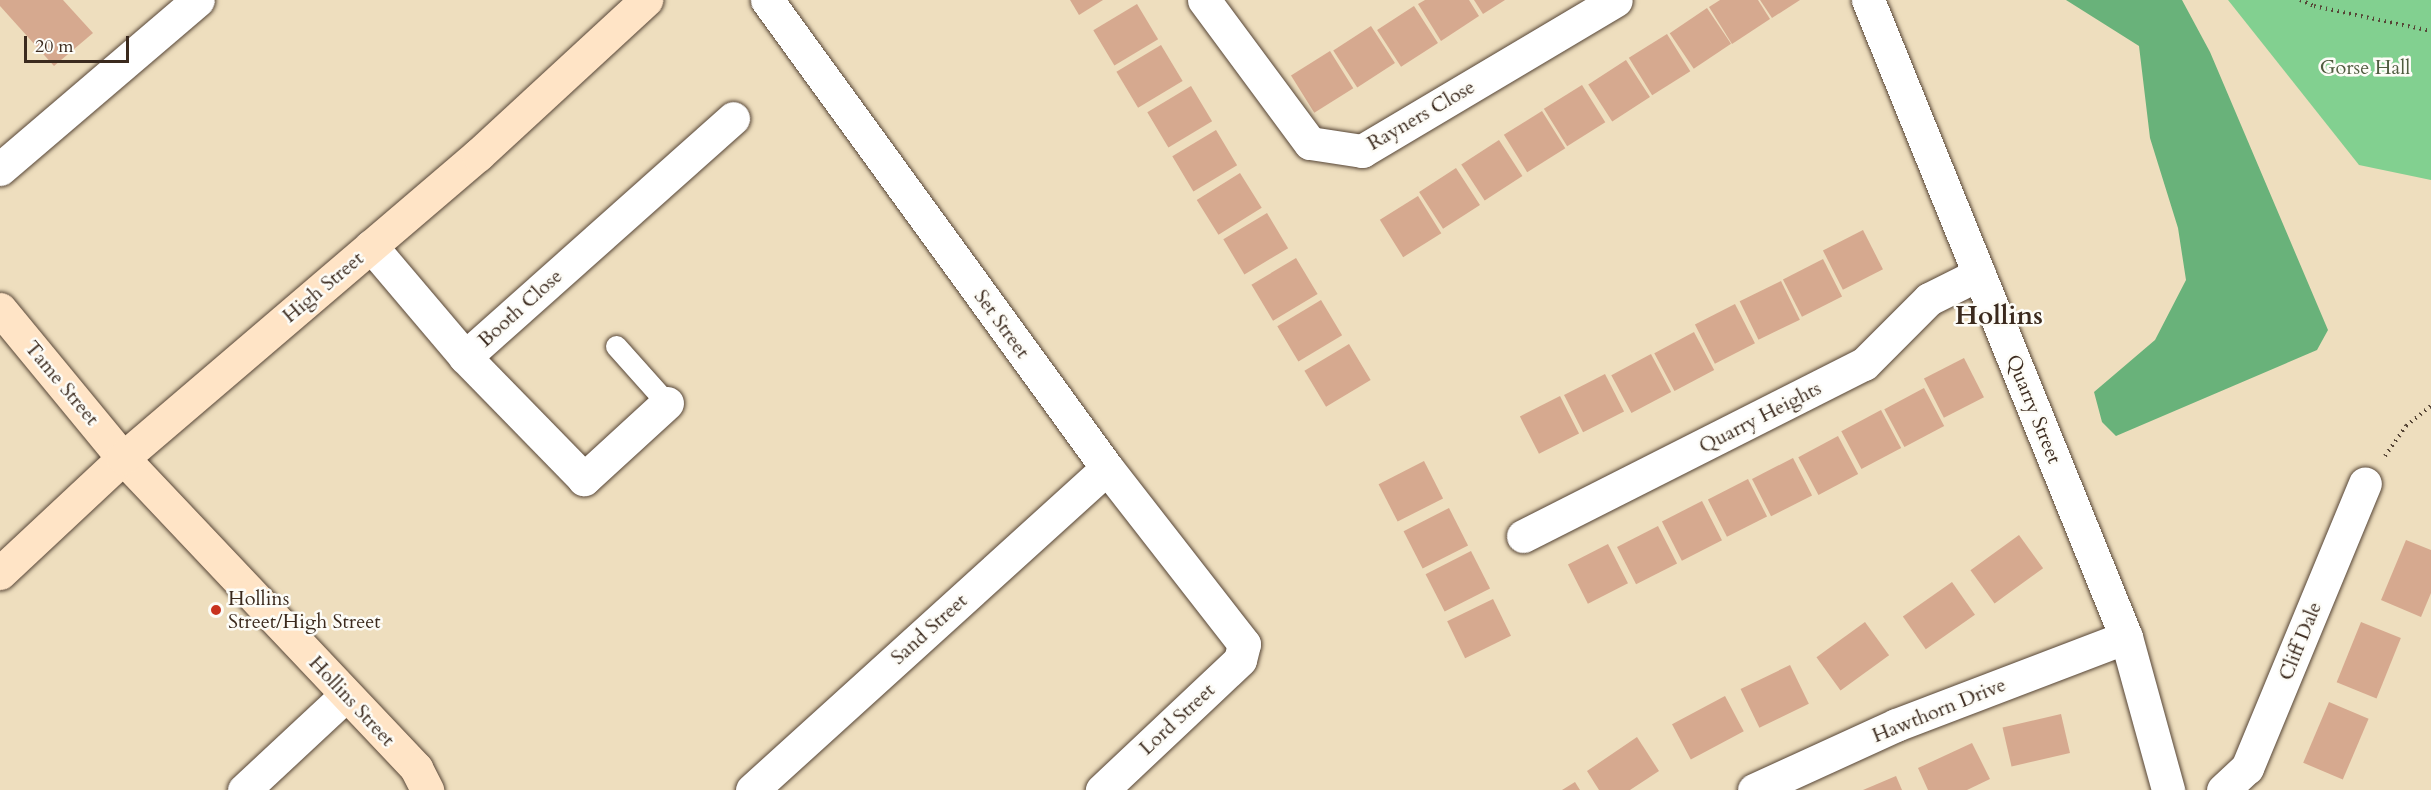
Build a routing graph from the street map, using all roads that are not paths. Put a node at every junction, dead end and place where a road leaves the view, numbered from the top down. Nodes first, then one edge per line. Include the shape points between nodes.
1 (198, 0) edge
2 (646, 0) edge
3 (767, 0) edge
4 (1204, 0) edge
5 (1616, 0) edge
6 (1868, 0) edge
7 (733, 118) dead end
8 (0, 169) edge
9 (371, 246) junction
10 (1979, 274) junction
11 (0, 309) edge
12 (616, 346) dead end
13 (465, 357) junction
14 (667, 403) joint
15 (123, 458) junction
16 (1107, 468) junction
17 (2365, 483) road end
18 (1523, 536) dead end
19 (0, 573) edge
20 (2127, 637) junction
21 (1244, 644) joint
22 (346, 695) junction
23 (243, 790) edge
24 (427, 790) edge
25 (752, 790) edge
26 (1102, 790) edge
27 (1754, 790) edge
28 (2168, 790) edge
29 (2223, 790) edge

1 - 8 street
2 - 9 main road, High Street via 478,155
3 - 16 street, Set Street
4 - 5 street, Rayners Close via 1310,143 1362,151
6 - 10 street, Quarry Street
7 - 13 street, Booth Close
9 - 13 street
9 - 15 main road, High Street
10 - 18 street, Quarry Heights via 1929,299 1864,364
10 - 20 street, Quarry Street
11 - 15 main road, Tame Street
12 - 14 lane
13 - 14 street, Booth Close via 584,479
15 - 19 main road, High Street
15 - 22 main road, Hollins Street
16 - 21 street, Set Street
16 - 25 street, Sand Street
17 - 29 street, Cliff Dale via 2247,768
20 - 27 street, Hawthorn Drive via 1896,725
20 - 28 street, Quarry Street
21 - 26 street, Lord Street via 1240,660
22 - 23 street
22 - 24 main road, Hollins Street via 416,768

